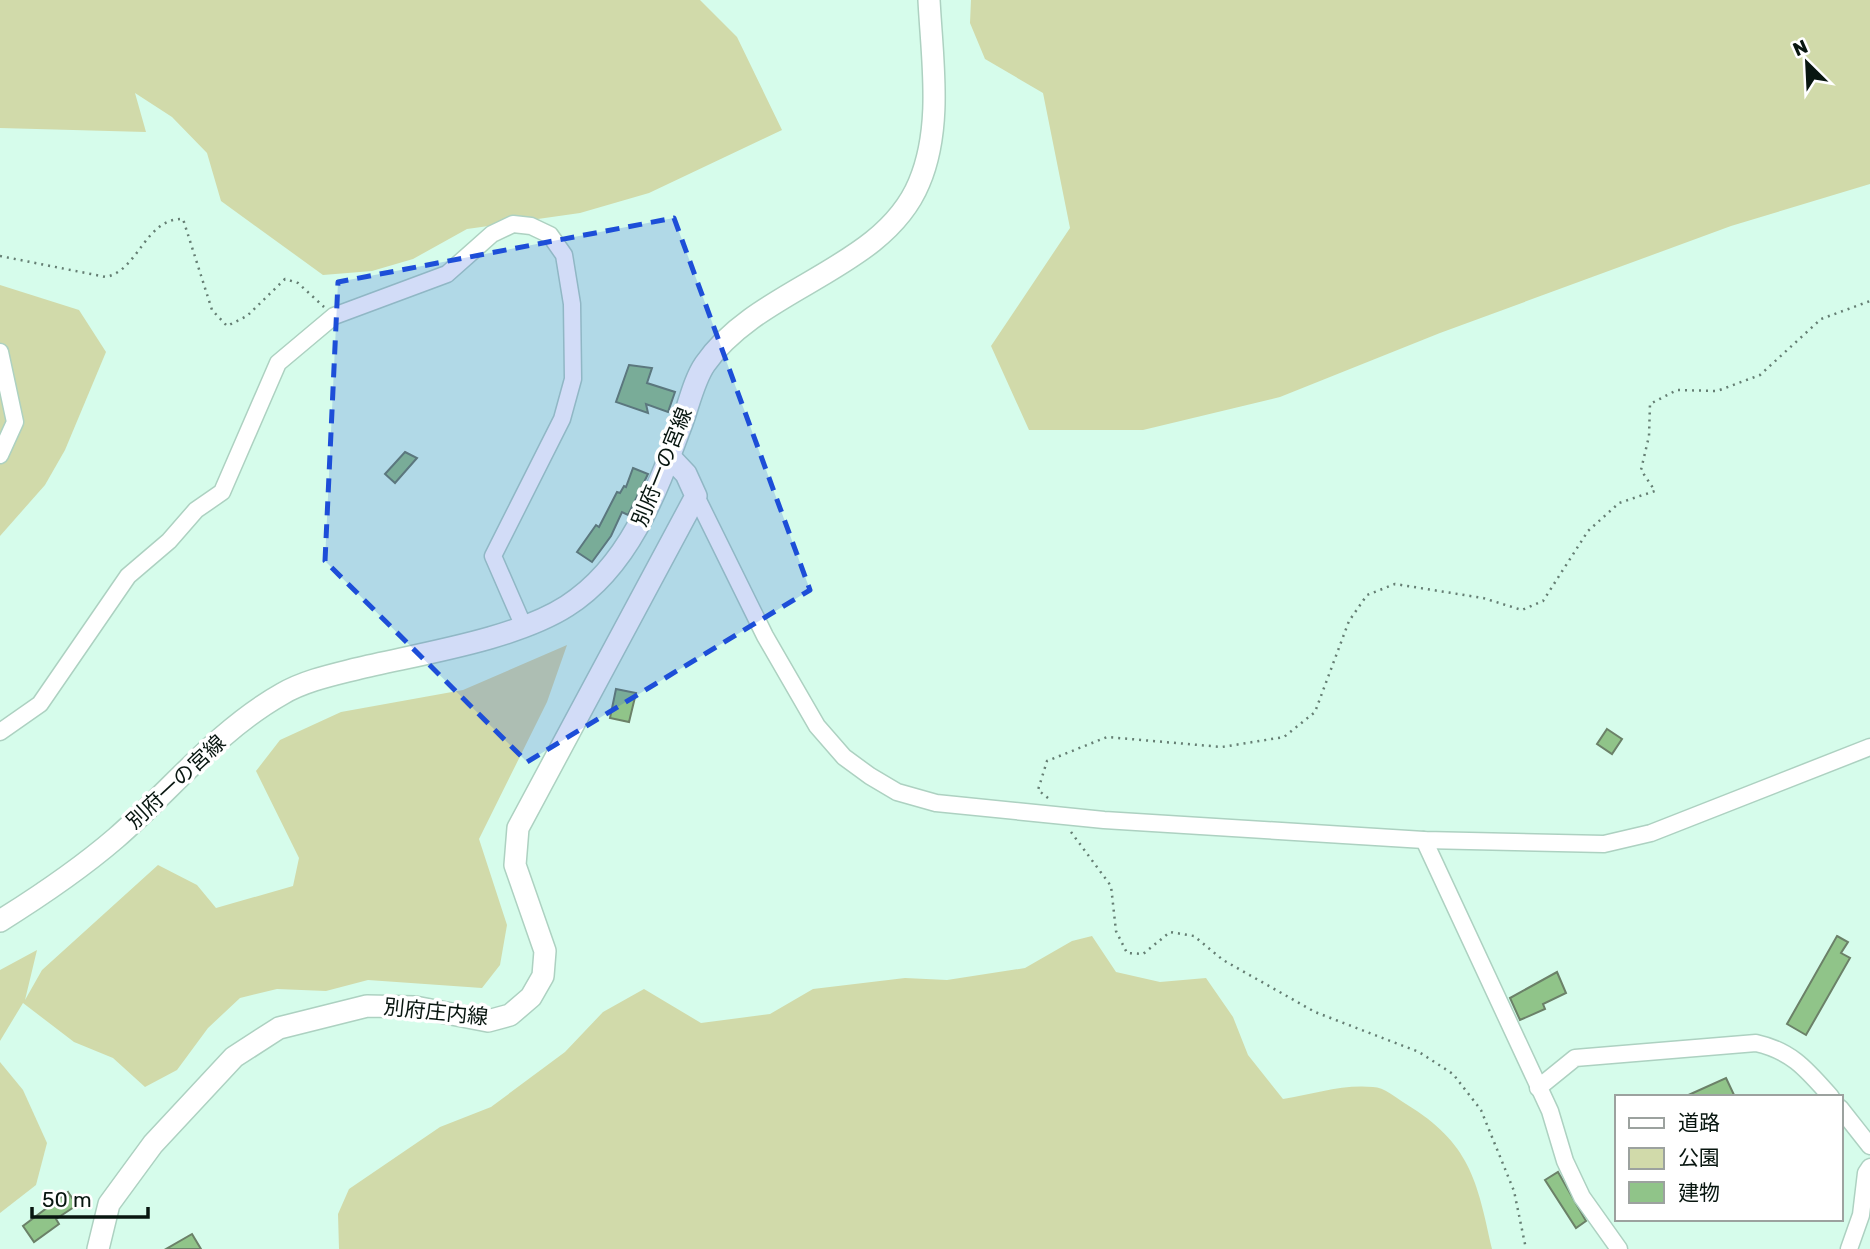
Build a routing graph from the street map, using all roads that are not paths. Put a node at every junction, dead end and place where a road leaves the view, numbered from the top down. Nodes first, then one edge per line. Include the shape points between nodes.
1 (929, 0) edge
2 (0, 352) edge
3 (0, 455) edge
4 (670, 456) junction
5 (696, 496) junction
6 (524, 626) junction
7 (0, 732) edge
8 (1870, 747) edge
9 (1424, 840) junction
10 (0, 921) edge
11 (1538, 1088) junction
12 (1828, 1095) edge
13 (1842, 1111) edge
14 (1870, 1146) edge
15 (1870, 1167) edge
16 (99, 1249) edge
17 (1619, 1249) edge
18 (1849, 1249) edge

1 - 4 main road, 別府一の宮線 via 932,138 919,185 894,220 858,254 732,331 703,366
2 - 3 street via 15,422
4 - 5 main road
4 - 6 main road, 別府一の宮線 via 635,534 599,579 566,607
5 - 9 street via 765,636 817,726 844,757 897,792 936,803 1061,817
5 - 16 main road, 別府庄内線 via 518,828 514,864 545,951 543,976 531,998 510,1015 488,1021 415,1007 368,1006 279,1028 234,1057 153,1144 109,1205
6 - 7 street via 493,556 562,419 573,379 572,304 564,255 550,235 513,224 492,234 447,274 334,316 278,363 222,492 196,510 128,576 40,704
6 - 10 main road, 別府一の宮線 via 330,675 282,693 227,735 116,838 51,889
8 - 9 street via 1651,834 1604,844
9 - 11 street
11 - 12 street via 1575,1058 1756,1043 1778,1048 1807,1070
11 - 17 street via 1581,1197
13 - 14 street
15 - 18 street

